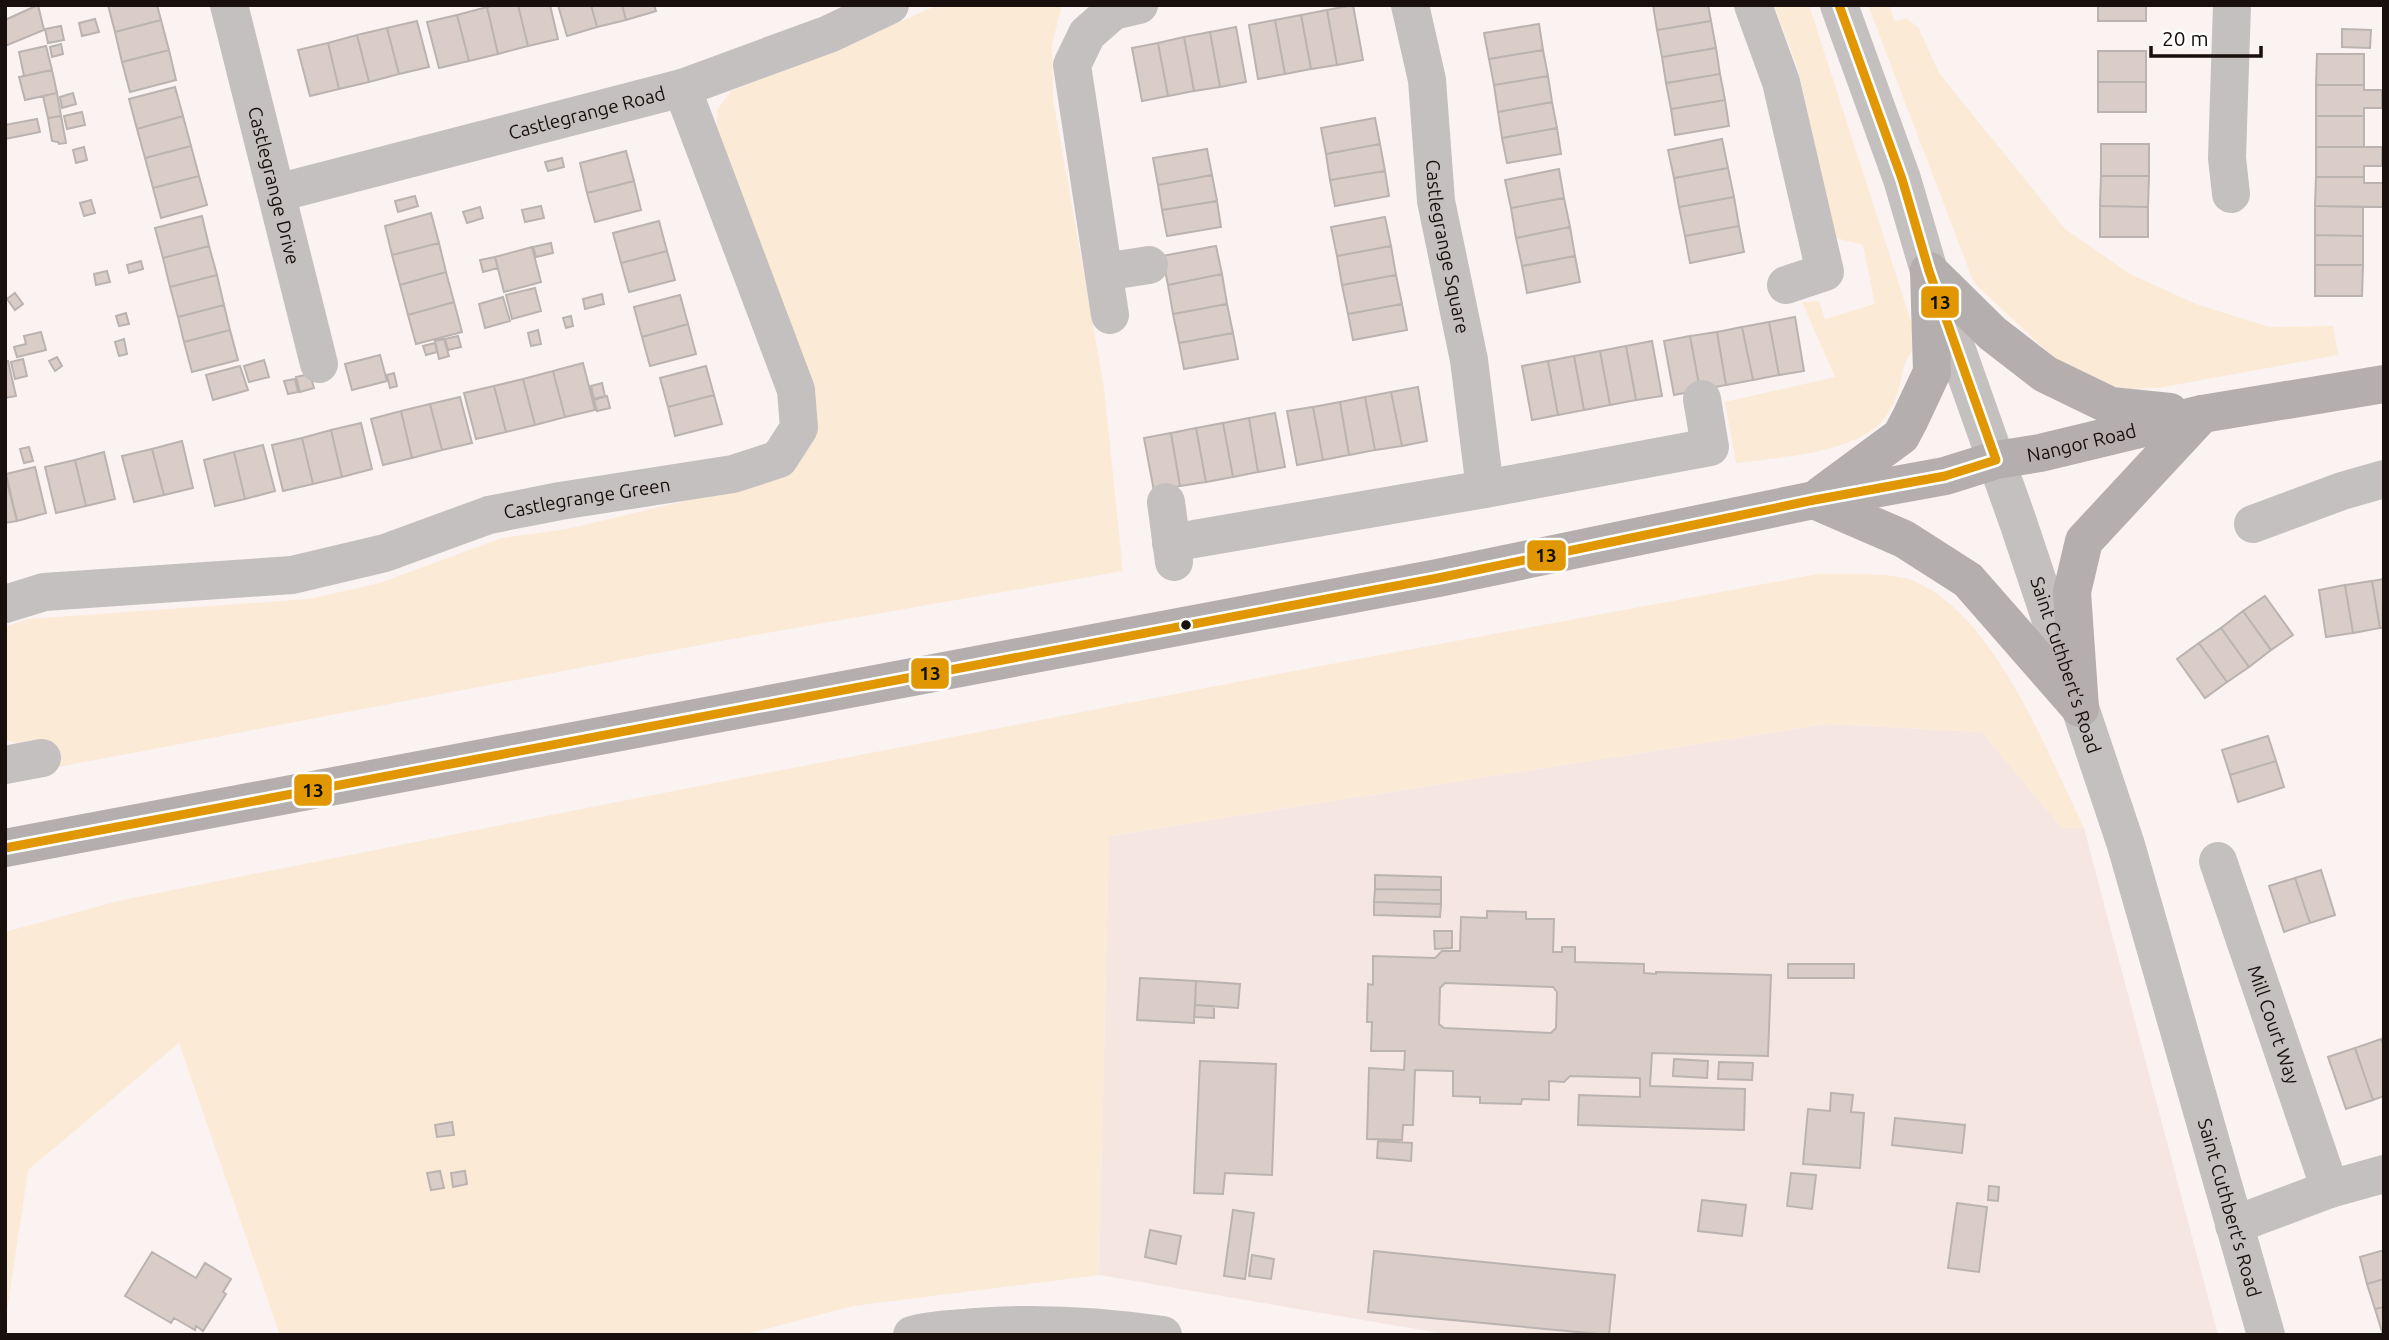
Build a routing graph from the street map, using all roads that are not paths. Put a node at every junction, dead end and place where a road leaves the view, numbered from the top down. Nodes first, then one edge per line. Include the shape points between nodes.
1 (229, 5) edge
2 (890, 5) edge
3 (1139, 5) edge
4 (1410, 5) edge
5 (1754, 5) edge
6 (1839, 5) edge
7 (2232, 5) edge
8 (823, 20) edge
9 (682, 88) junction
10 (277, 193) junction
11 (2231, 194) dead end
12 (1149, 265) dead end
13 (1929, 271) junction
14 (1104, 272) junction
15 (1786, 285) dead end
16 (1110, 315) dead end
17 (319, 364) dead end
18 (2384, 384) edge
19 (1702, 399) dead end
20 (2202, 414) junction
21 (1996, 460) junction
22 (2384, 479) edge
23 (1486, 489) junction
24 (1814, 500) junction
25 (1166, 502) dead end
26 (2253, 524) dead end
27 (5, 604) edge
28 (2080, 708) junction
29 (42, 758) dead end
30 (5, 765) edge
31 (5, 848) edge
32 (2218, 861) dead end
33 (2384, 1174) edge
34 (2330, 1189) junction
35 (2234, 1224) junction
36 (912, 1335) edge
37 (1163, 1335) edge
38 (2266, 1335) edge

1 - 10 street, Castlegrange Drive
2 - 8 street, Castlegrange Road
3 - 14 street via 1113,11 1087,34 1072,65
4 - 23 street, Castlegrange Square via 1427,80 1436,201 1469,360
5 - 15 street via 1781,82 1825,272
6 - 13 street, Saint Cuthbert’s Road via 1902,179
7 - 11 street via 2227,159
8 - 9 street, Castlegrange Road
9 - 10 street, Castlegrange Road
9 - 27 street, Castlegrange Green via 796,390 799,428 779,459 733,474 489,515 385,553 292,575 44,592
10 - 17 street, Castlegrange Drive
12 - 14 street
13 - 20 main road via 1992,333 2045,374 2111,406
13 - 21 street, Saint Cuthbert’s Road
13 - 24 main road via 1932,372 1901,436
14 - 16 street
18 - 20 main road, Nangor Road
19 - 23 street via 1710,447
20 - 21 main road, Nangor Road
20 - 28 main road via 2084,541 2072,592
21 - 24 main road, Nangor Road via 1945,476
21 - 28 street, Saint Cuthbert’s Road
22 - 26 street
23 - 25 street via 1173,552
24 - 28 main road via 1905,539 1968,580
24 - 31 main road, Nangor Road via 1438,578
28 - 35 street, Saint Cuthbert’s Road via 2126,845
29 - 30 street
32 - 34 street, Mill Court Way
33 - 34 street
34 - 35 street
35 - 38 street, Saint Cuthbert’s Road
36 - 37 street via 1011,1324 1101,1326

